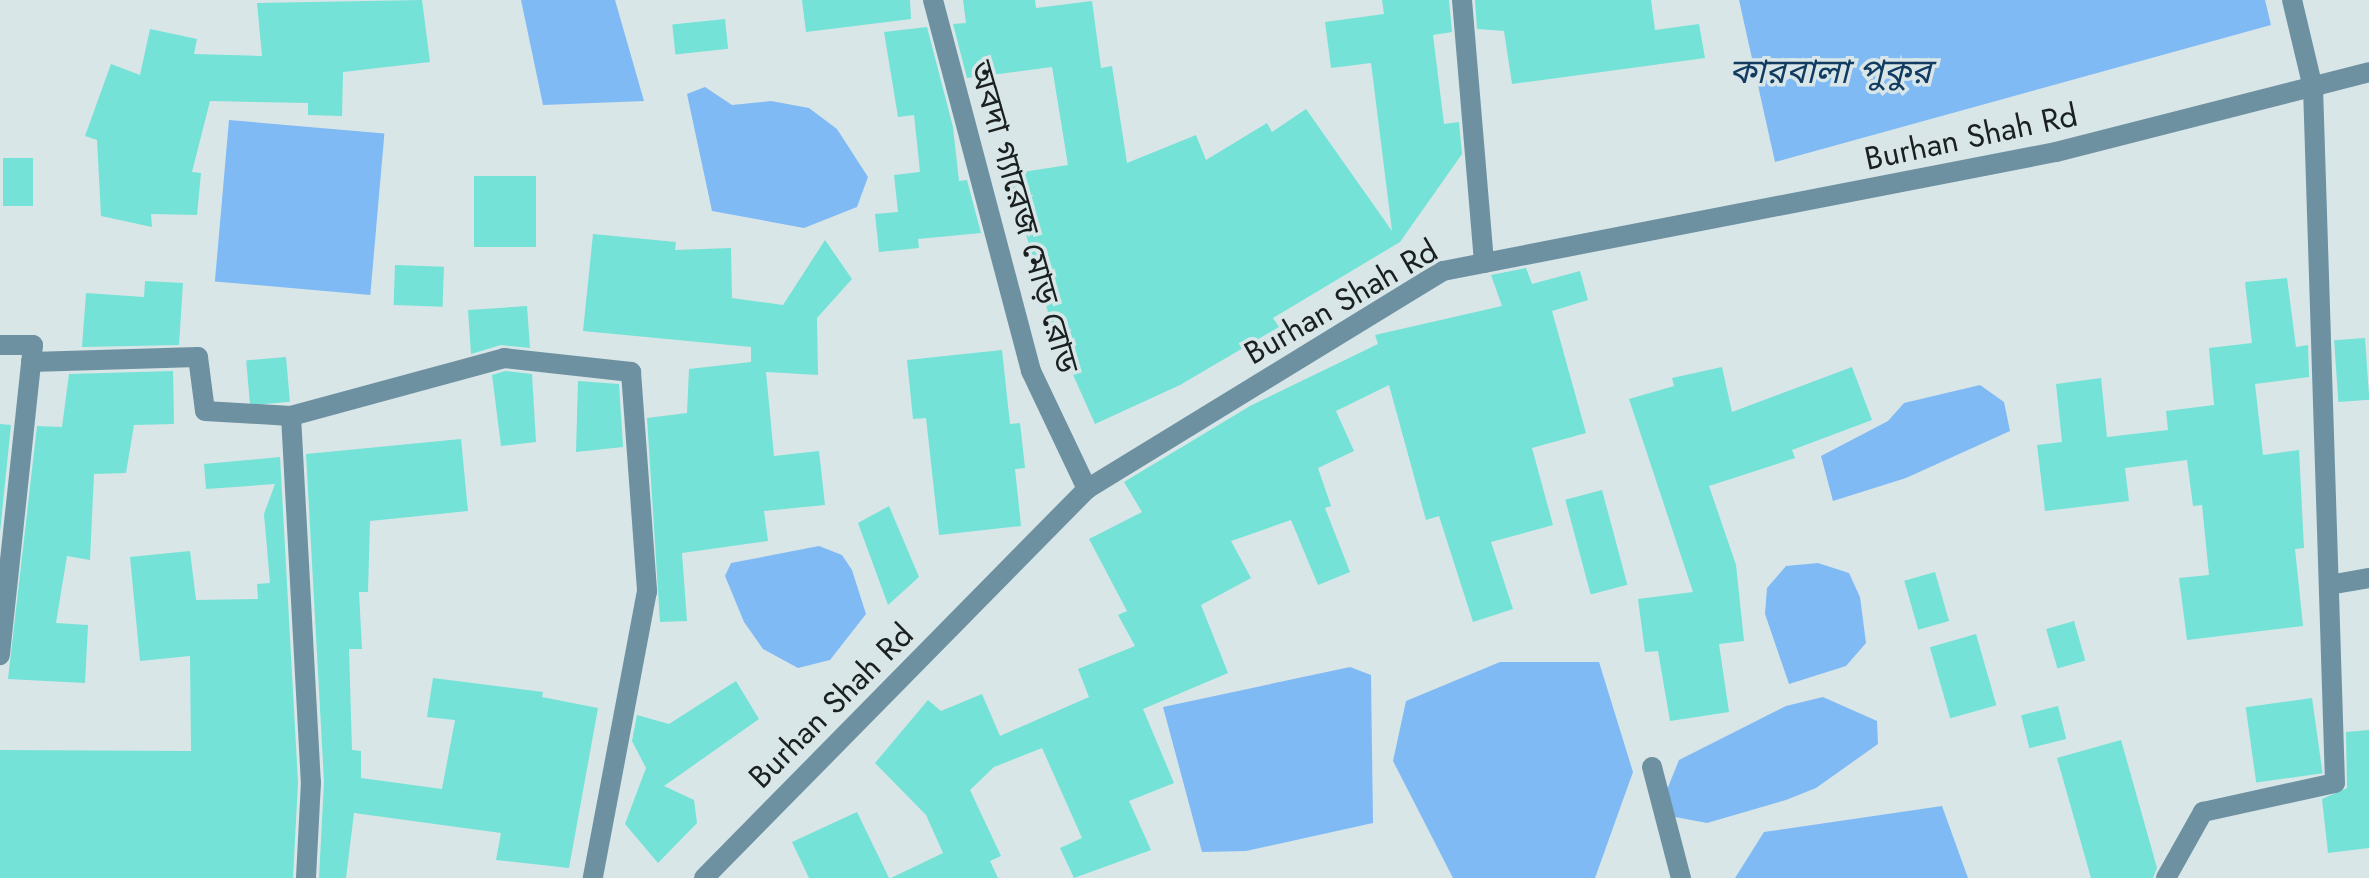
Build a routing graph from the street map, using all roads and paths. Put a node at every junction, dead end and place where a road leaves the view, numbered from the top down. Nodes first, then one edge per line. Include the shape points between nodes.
1 (933, 0) edge
2 (1462, 0) edge
3 (2292, 0) edge
4 (2369, 72) edge
5 (2313, 88) junction
6 (1484, 263) junction
7 (0, 345) edge
8 (31, 362) junction
9 (291, 416) junction
10 (1087, 489) junction
11 (2369, 578) edge
12 (2329, 585) junction
13 (0, 655) edge
14 (1652, 767) dead end
15 (306, 878) edge
16 (593, 878) edge
17 (704, 878) edge
18 (1681, 878) edge
19 (2166, 878) edge

1 - 10 street, অবদা গ্যারেজ মোড় রোড via 1031,371
2 - 6 street
3 - 5 street
4 - 5 street, Burhan Shah Rd
5 - 6 street, Burhan Shah Rd via 2056,152
5 - 12 street
6 - 10 street, Burhan Shah Rd via 1443,271
7 - 8 street via 33,345
8 - 9 street via 198,357 205,411
8 - 13 street
9 - 15 street via 311,782
9 - 16 street via 504,358 631,372 647,591
10 - 17 street, Burhan Shah Rd
11 - 12 street
12 - 19 street via 2335,783 2203,812
14 - 18 street

